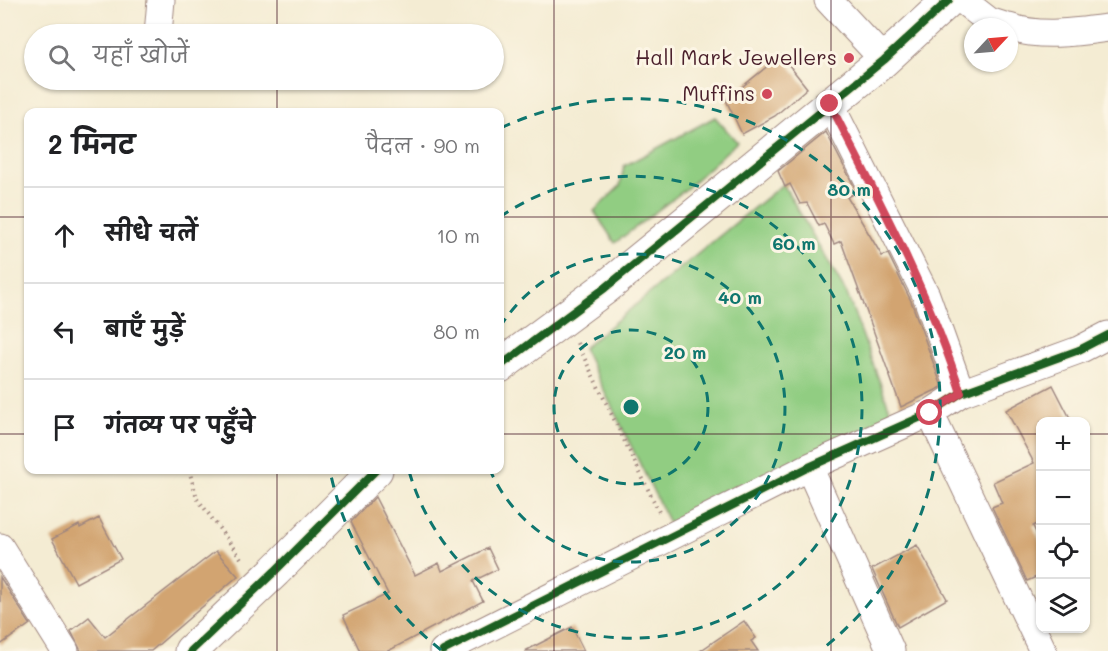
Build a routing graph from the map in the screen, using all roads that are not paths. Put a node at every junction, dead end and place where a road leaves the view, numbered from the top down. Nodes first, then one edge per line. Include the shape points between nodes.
1 (161, 0) edge
2 (828, 0) edge
3 (949, 0) edge
4 (962, 0) edge
5 (985, 18) edge
6 (159, 24) edge
7 (1108, 28) edge
8 (1018, 30) edge
9 (884, 60) junction
10 (830, 104) junction
11 (1108, 335) edge
12 (504, 363) edge
13 (961, 393) junction
14 (930, 413) junction
15 (809, 468) junction
16 (372, 474) edge
17 (0, 547) edge
18 (200, 649) edge
19 (65, 651) edge
20 (443, 651) edge
21 (891, 651) edge
22 (1043, 651) edge

1 - 6 street
2 - 9 street
3 - 9 highway
4 - 5 street
7 - 8 street via 1059,34
9 - 10 highway
10 - 12 highway
10 - 13 street via 926,296
11 - 13 street via 1079,350
13 - 14 street
14 - 15 street
14 - 22 street
15 - 20 street
15 - 21 street
16 - 18 highway
17 - 19 street

